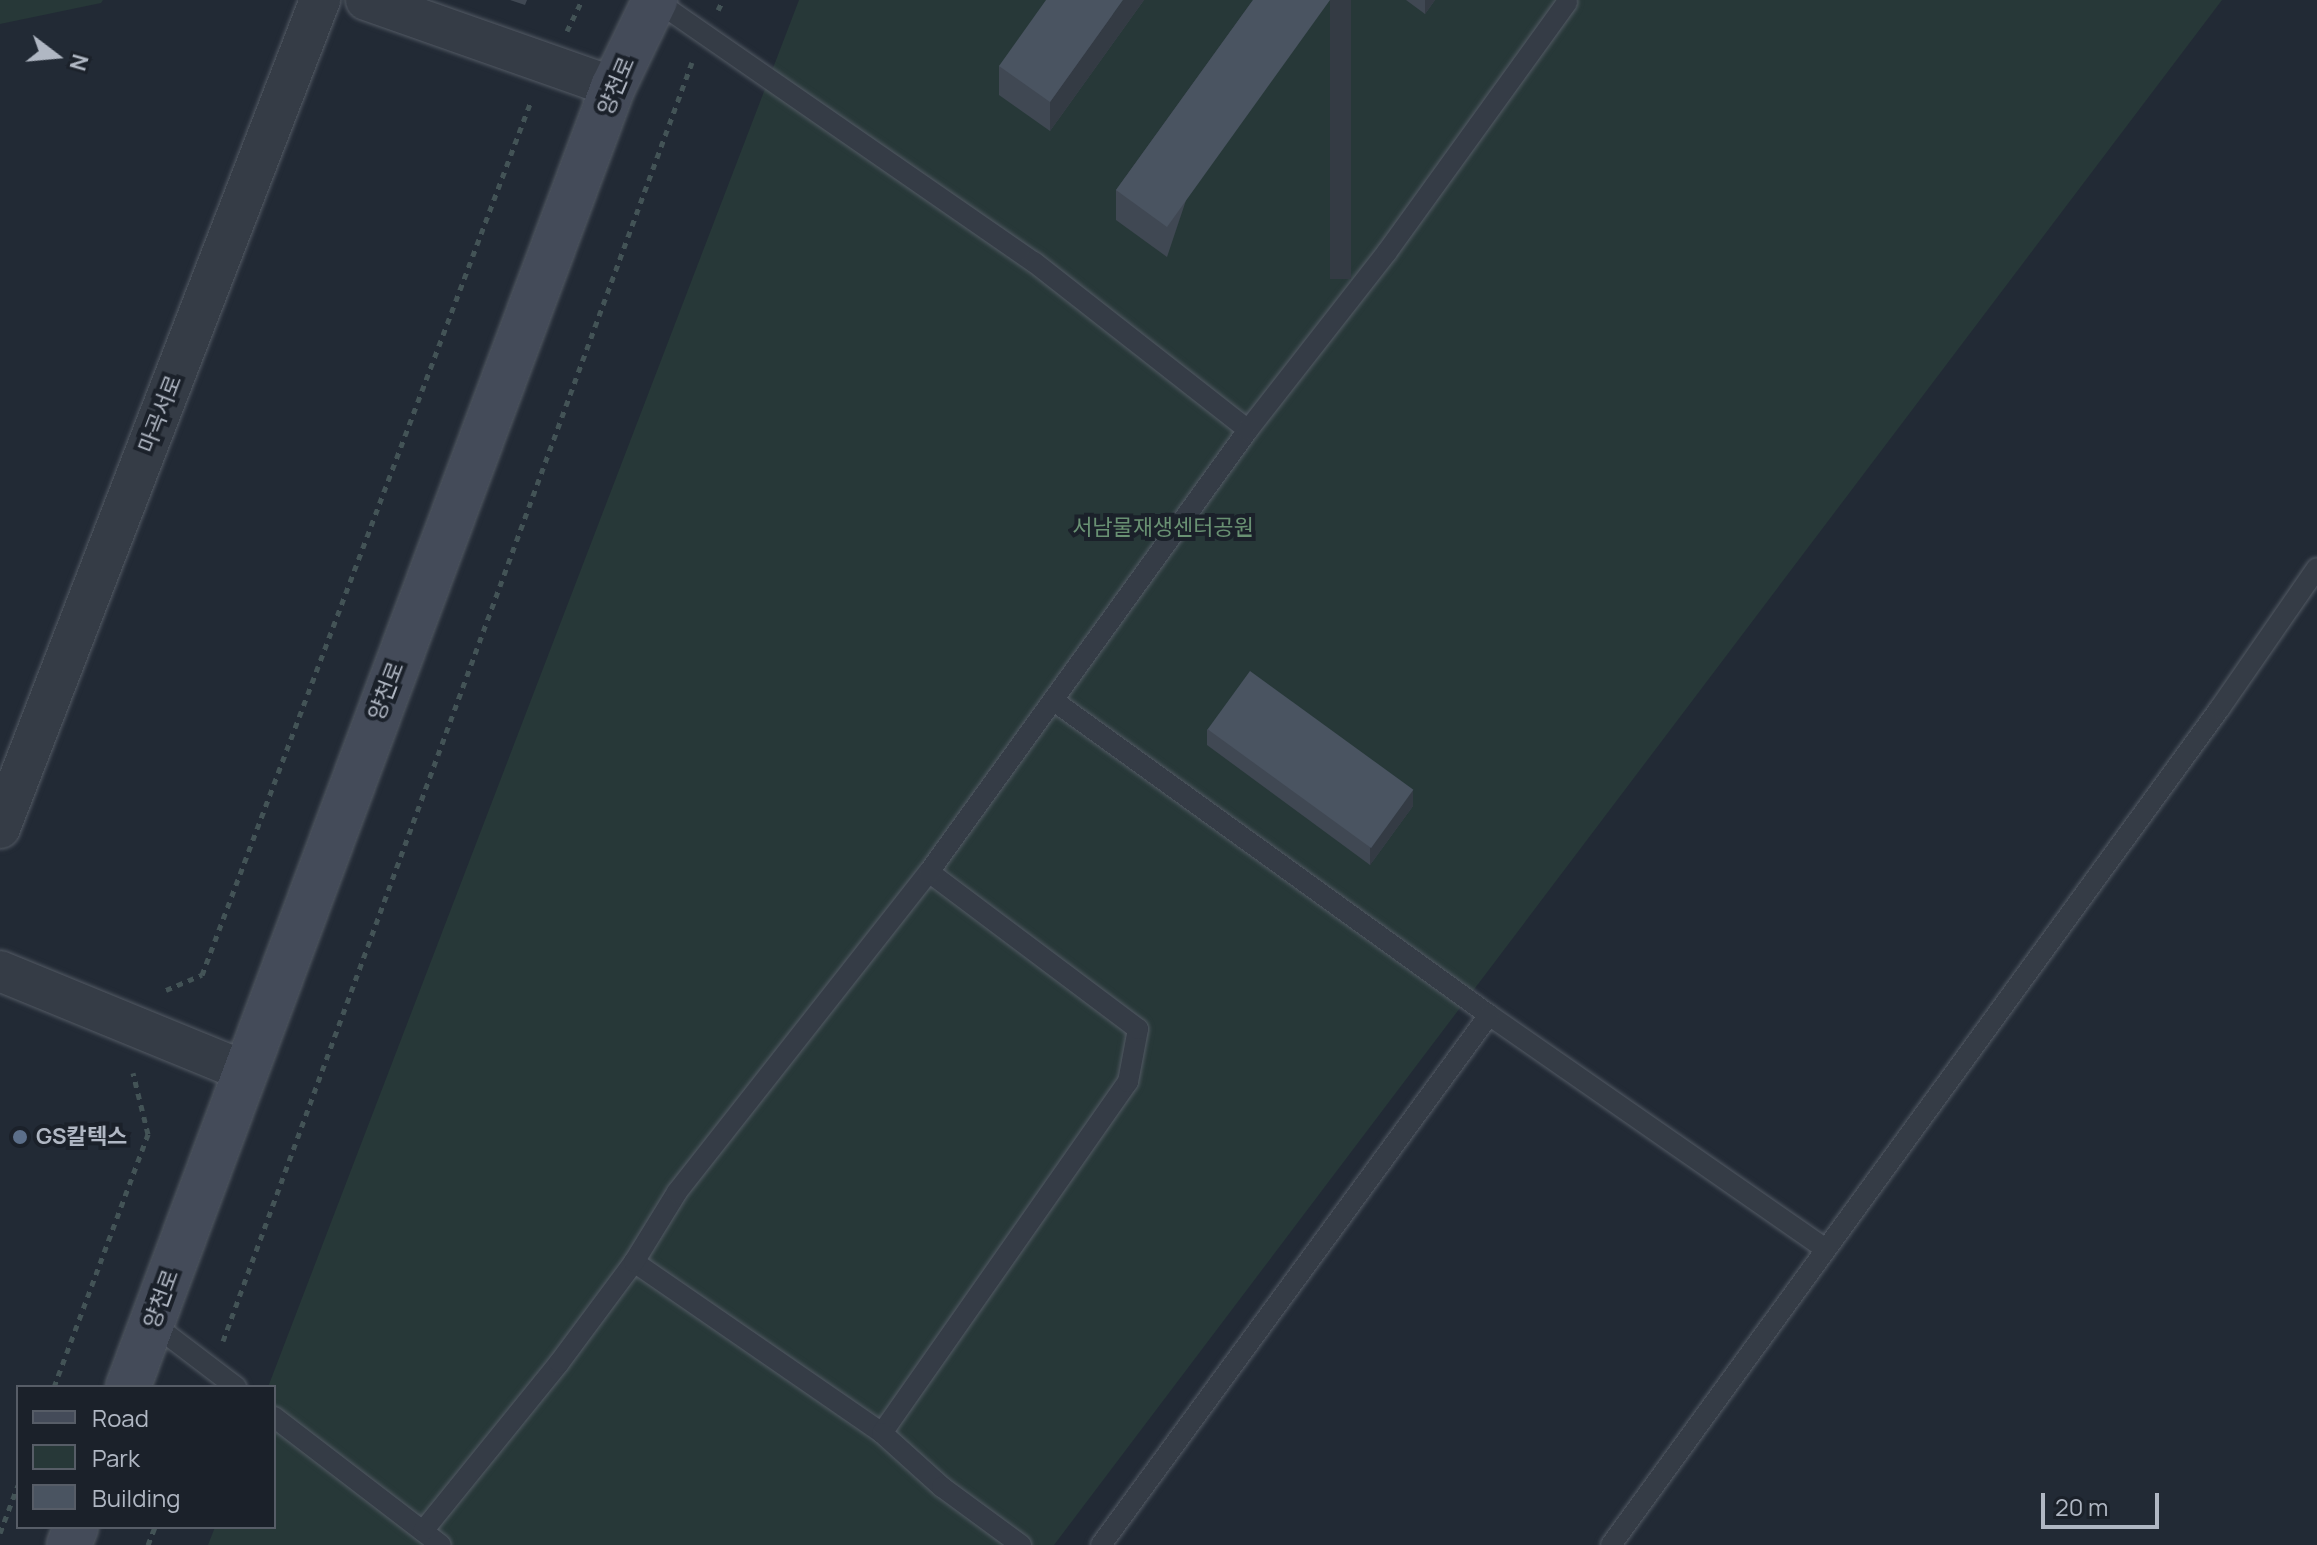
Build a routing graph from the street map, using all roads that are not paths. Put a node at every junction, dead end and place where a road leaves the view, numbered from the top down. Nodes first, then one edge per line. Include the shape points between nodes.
1 (320, 0) edge
2 (366, 0) edge
3 (655, 0) edge
4 (1567, 2) dead end
5 (613, 87) junction
6 (1248, 430) junction
7 (2317, 568) edge
8 (1054, 701) junction
9 (0, 828) edge
10 (929, 872) junction
11 (0, 971) edge
12 (1489, 1015) junction
13 (244, 1071) junction
14 (1826, 1249) junction
15 (634, 1262) junction
16 (152, 1323) junction
17 (129, 1385) edge
18 (233, 1385) edge
19 (276, 1419) edge
20 (882, 1433) junction
21 (423, 1531) junction
22 (441, 1545) edge
23 (1021, 1545) edge
24 (1101, 1545) edge
25 (1611, 1545) edge

1 - 9 street, 마곡서로
2 - 5 street
3 - 5 main road, 양천로
3 - 6 lane via 1034,262
4 - 6 lane via 1387,252
5 - 13 main road, 양천로
6 - 8 lane
7 - 14 lane
8 - 10 lane
8 - 12 lane
10 - 15 lane via 677,1192
10 - 20 lane via 1138,1029 1128,1082
11 - 13 street
12 - 14 lane
12 - 24 lane
13 - 16 main road, 양천로
14 - 25 lane
15 - 20 lane
15 - 21 lane
16 - 17 main road, 양천로
16 - 18 lane
19 - 21 lane
20 - 23 lane via 942,1487
21 - 22 lane

